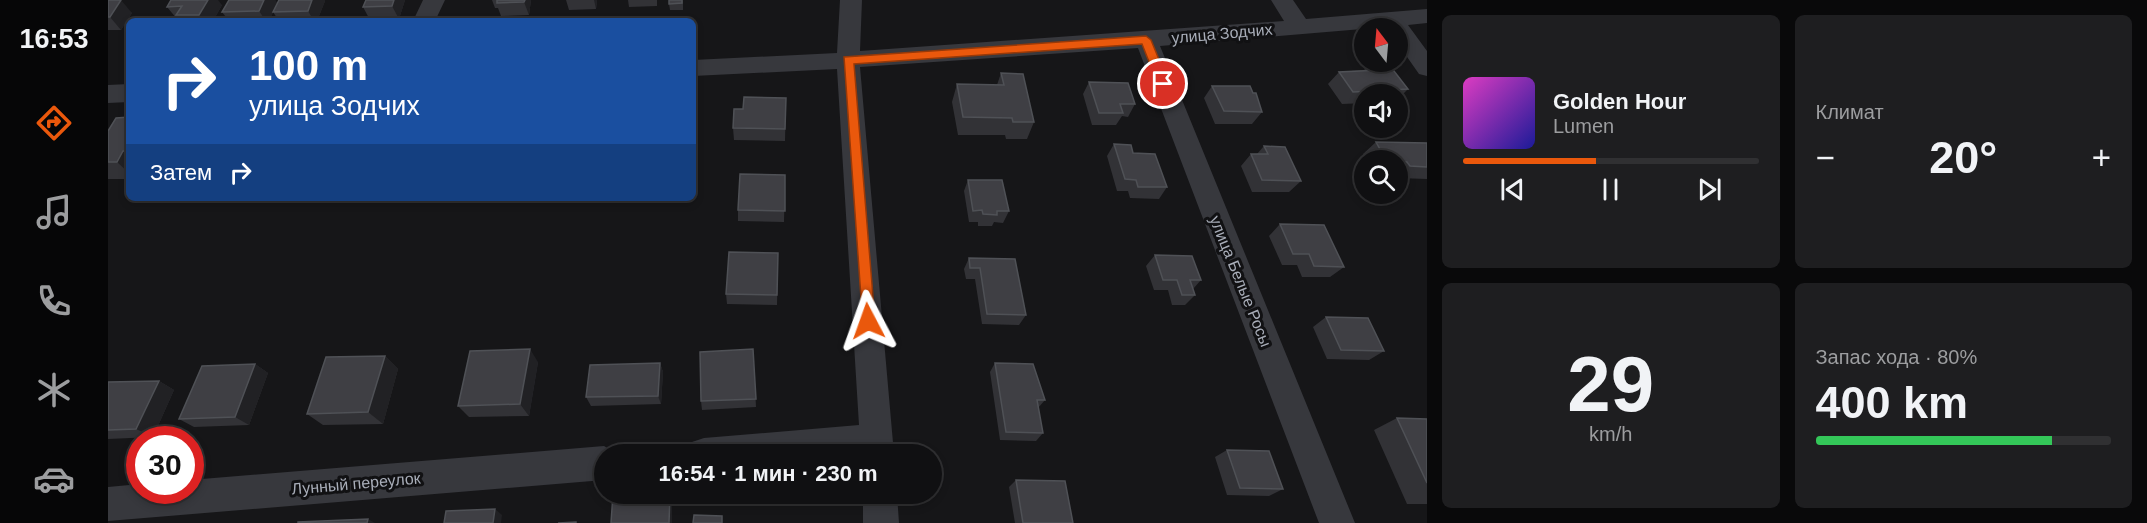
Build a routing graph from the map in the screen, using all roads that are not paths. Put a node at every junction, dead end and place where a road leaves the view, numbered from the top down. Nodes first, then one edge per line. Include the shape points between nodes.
1 (434, 0) edge
2 (851, 0) edge
3 (1282, 0) edge
4 (1427, 16) edge
5 (425, 18) edge
6 (1390, 18) edge
7 (1354, 21) edge
8 (1299, 26) junction
9 (1146, 40) junction
10 (1408, 42) edge
11 (848, 60) junction
12 (696, 68) edge
13 (1427, 68) edge
14 (126, 93) edge
15 (108, 94) edge
16 (878, 444) edge
17 (594, 464) edge
18 (108, 504) edge
19 (880, 504) edge
20 (881, 523) edge
21 (1337, 523) edge

1 - 5 street
2 - 11 street
3 - 8 street
4 - 6 street, улица Зодчих
7 - 8 street, улица Зодчих
8 - 9 street, улица Зодчих
9 - 11 street, улица Зодчих
9 - 21 street, улица Белые Росы
10 - 13 street
11 - 12 street, улица Зодчих
11 - 16 street
14 - 15 street
17 - 18 street, Лунный переулок
19 - 20 street

